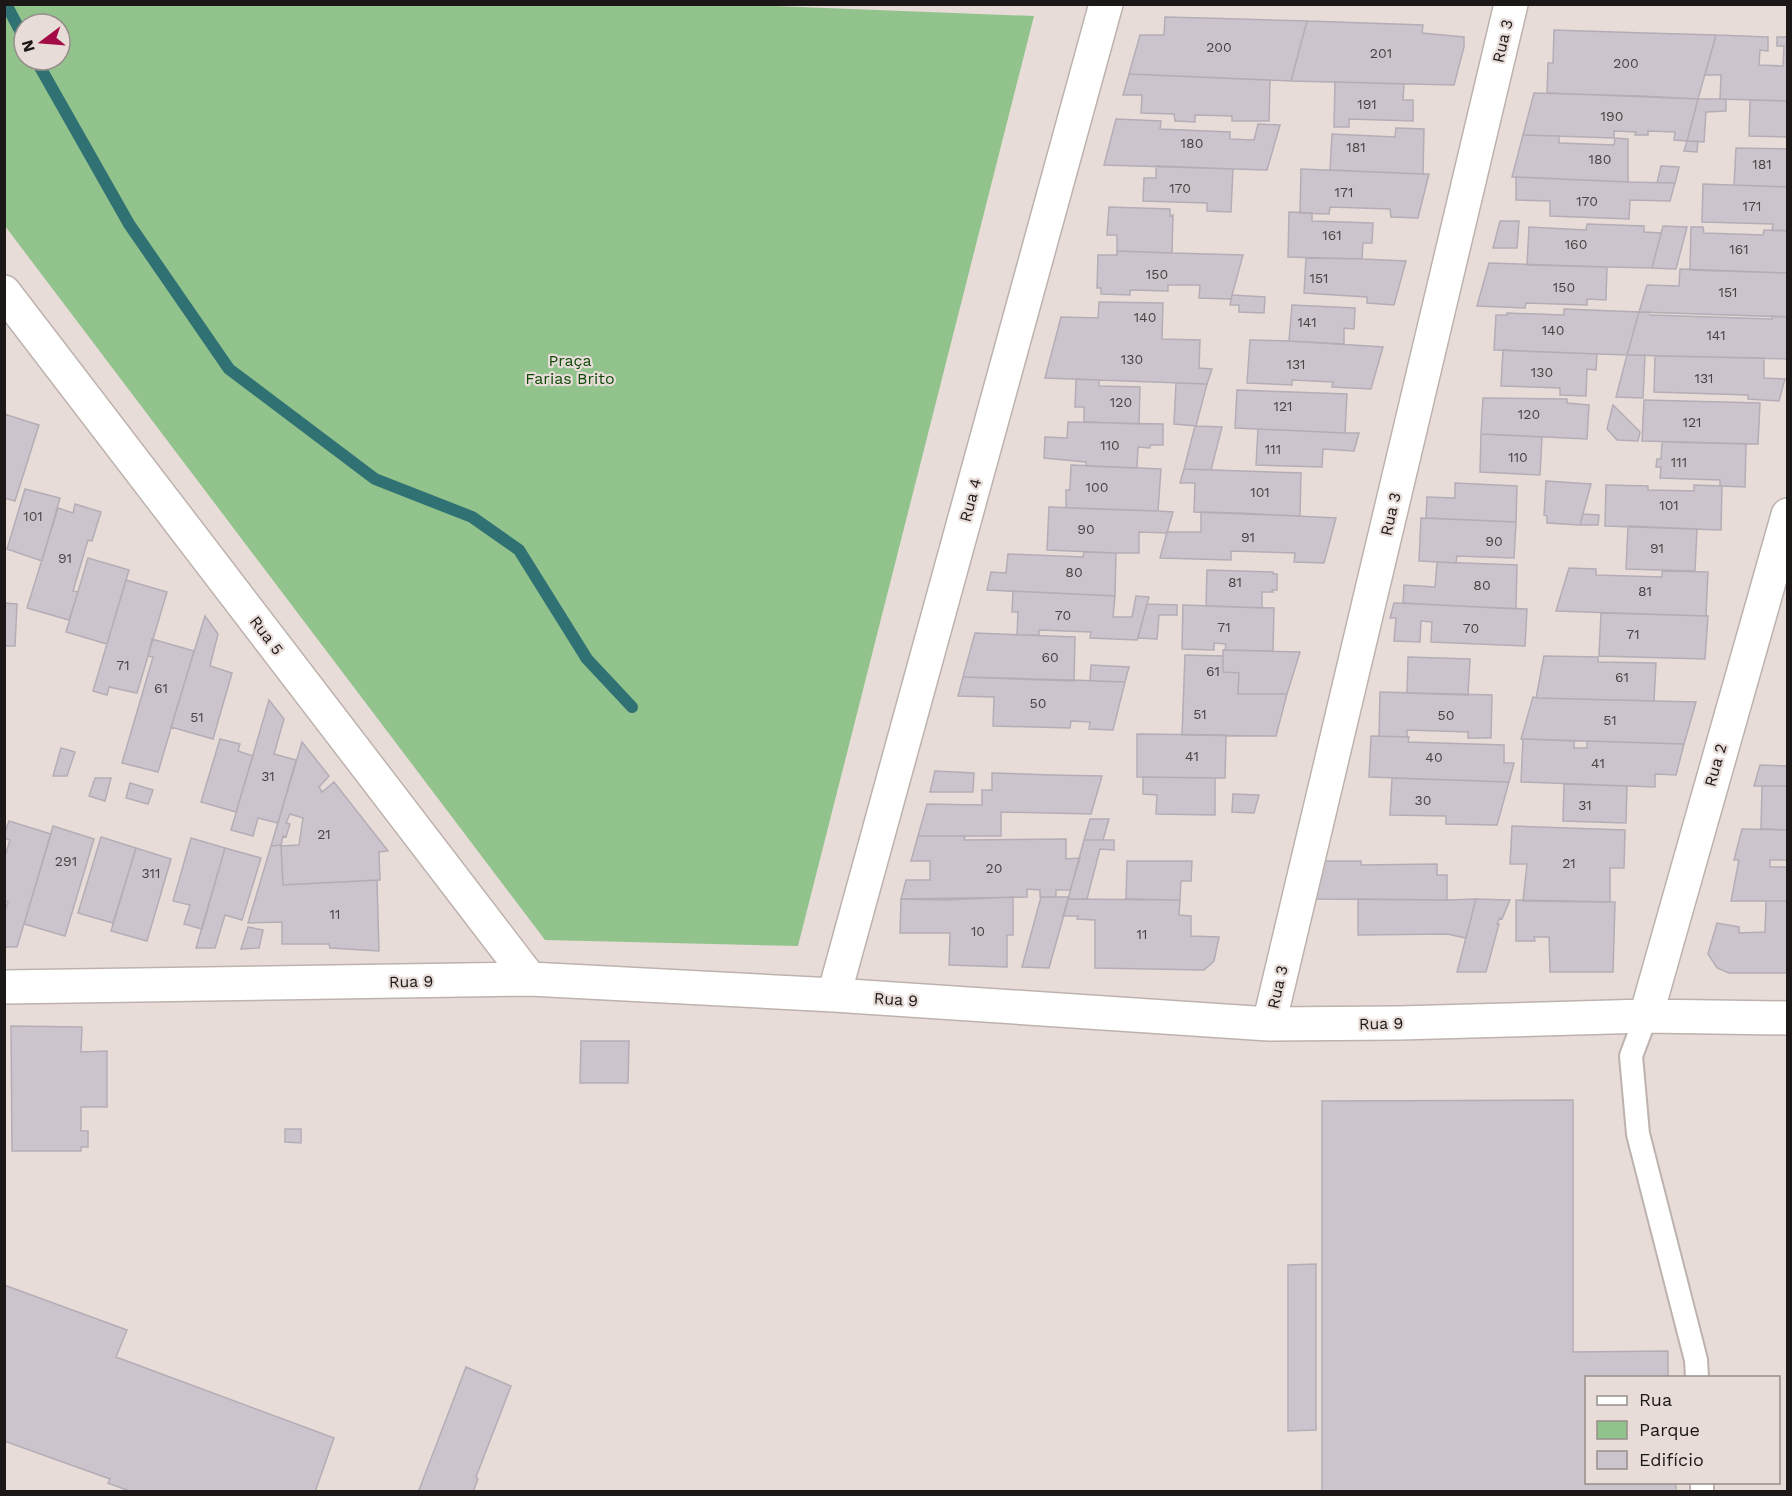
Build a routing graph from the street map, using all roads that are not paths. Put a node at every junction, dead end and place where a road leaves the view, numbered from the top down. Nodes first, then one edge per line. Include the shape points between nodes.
1 (1106, 4) edge
2 (1510, 4) edge
3 (4, 292) edge
4 (1788, 515) edge
5 (530, 979) junction
6 (4, 987) edge
7 (834, 995) junction
8 (1646, 1016) junction
9 (1788, 1018) edge
10 (1269, 1023) junction
11 (1697, 1376) edge

1 - 7 street, Rua 4
2 - 10 street, Rua 3
3 - 5 street, Rua 5
4 - 8 street, Rua 2
5 - 6 street, Rua 9
5 - 7 street, Rua 9
7 - 10 street, Rua 9
8 - 9 street, Rua 9
8 - 10 street, Rua 9
8 - 11 lane via 1631,1056 1638,1134 1696,1359

